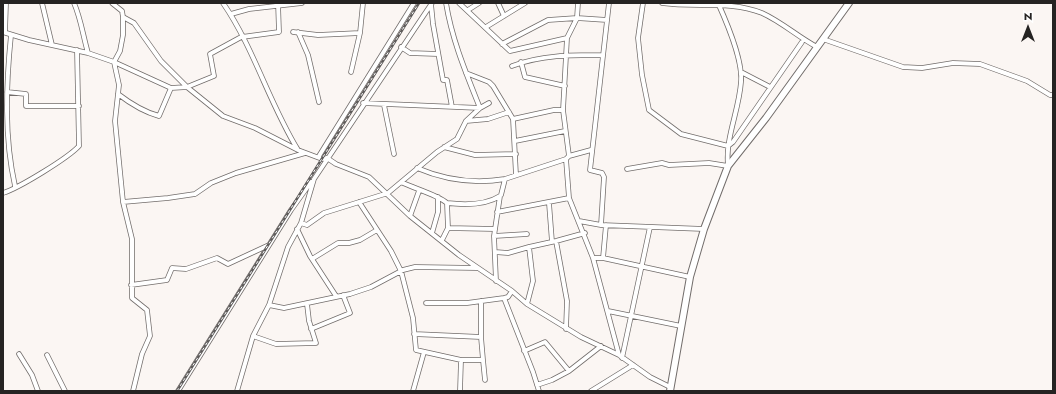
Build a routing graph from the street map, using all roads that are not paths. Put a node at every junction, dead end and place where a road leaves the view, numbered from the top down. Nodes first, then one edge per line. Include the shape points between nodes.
1 (6, 3) edge
2 (42, 3) edge
3 (74, 3) edge
4 (112, 3) edge
5 (223, 3) edge
6 (302, 3) edge
7 (363, 3) edge
8 (414, 3) edge
9 (446, 3) edge
10 (459, 3) edge
11 (479, 3) edge
12 (498, 3) edge
13 (525, 3) edge
14 (578, 3) edge
15 (610, 3) edge
16 (643, 3) edge
17 (662, 3) edge
18 (849, 3) edge
19 (278, 4) edge
20 (432, 4) edge
21 (718, 4) edge
22 (468, 10) junction
23 (231, 14) junction
24 (504, 16) junction
25 (123, 17) junction
26 (578, 18) junction
27 (607, 20) junction
28 (486, 27) junction
29 (4, 32) edge
30 (360, 33) junction
31 (11, 35) junction
32 (243, 36) junction
33 (567, 38) junction
34 (823, 39) junction
35 (802, 42) dead end
36 (502, 44) junction
37 (52, 45) junction
38 (402, 47) junction
39 (817, 47) junction
40 (77, 50) junction
41 (88, 53) junction
42 (438, 54) junction
43 (566, 54) junction
44 (602, 54) junction
45 (114, 62) junction
46 (521, 62) junction
47 (512, 66) dead end
48 (351, 72) dead end
49 (741, 72) junction
50 (466, 73) junction
51 (565, 86) junction
52 (187, 87) junction
53 (770, 87) junction
54 (171, 88) junction
55 (7, 92) junction
56 (118, 94) junction
57 (1053, 95) edge
58 (319, 102) dead end
59 (363, 103) junction
60 (489, 103) dead end
61 (384, 105) junction
62 (79, 106) junction
63 (452, 107) junction
64 (480, 108) junction
65 (563, 110) junction
66 (509, 112) junction
67 (513, 119) junction
68 (466, 122) junction
69 (565, 131) junction
70 (515, 141) junction
71 (728, 146) junction
72 (444, 147) junction
73 (298, 150) junction
74 (591, 150) junction
75 (306, 152) junction
76 (394, 154) dead end
77 (516, 154) junction
78 (318, 156) junction
79 (568, 157) junction
80 (327, 158) junction
81 (728, 166) junction
82 (417, 168) junction
83 (627, 169) dead end
84 (316, 175) junction
85 (516, 175) junction
86 (505, 179) junction
87 (401, 182) junction
88 (16, 186) junction
89 (419, 191) junction
90 (3, 193) edge
91 (388, 193) junction
92 (501, 196) junction
93 (438, 197) junction
94 (570, 198) junction
95 (123, 202) junction
96 (359, 202) junction
97 (447, 203) junction
98 (549, 203) junction
99 (497, 212) junction
100 (410, 216) junction
101 (579, 221) junction
102 (301, 223) junction
103 (604, 225) junction
104 (650, 227) junction
105 (448, 228) junction
106 (704, 229) junction
107 (297, 230) junction
108 (377, 230) junction
109 (495, 230) junction
110 (432, 233) junction
111 (584, 233) junction
112 (527, 234) dead end
113 (494, 236) junction
114 (442, 240) junction
115 (554, 242) junction
116 (270, 244) junction
117 (529, 247) junction
118 (495, 252) junction
119 (593, 258) junction
120 (603, 258) junction
121 (312, 259) junction
122 (643, 267) junction
123 (478, 268) junction
124 (401, 271) junction
125 (690, 278) junction
126 (496, 281) junction
127 (131, 285) junction
128 (512, 291) junction
129 (342, 295) junction
130 (336, 296) junction
131 (504, 298) junction
132 (481, 301) junction
133 (426, 303) dead end
134 (307, 304) junction
135 (527, 304) junction
136 (269, 305) junction
137 (608, 311) junction
138 (632, 316) junction
139 (681, 326) junction
140 (311, 329) junction
141 (566, 329) junction
142 (414, 334) junction
143 (253, 336) junction
144 (481, 337) junction
145 (601, 346) junction
146 (524, 351) junction
147 (424, 352) junction
148 (19, 354) dead end
149 (47, 354) dead end
150 (620, 356) junction
151 (461, 360) junction
152 (483, 360) junction
153 (633, 365) junction
154 (569, 371) junction
155 (485, 380) dead end
156 (537, 385) junction
157 (670, 389) edge
158 (38, 391) edge
159 (65, 391) edge
160 (134, 391) edge
161 (178, 391) edge
162 (237, 391) edge
163 (413, 391) edge
164 (460, 391) edge
165 (539, 391) edge
166 (591, 391) edge

1 - 29 street
2 - 37 street
3 - 41 street via 80,16
4 - 25 street via 122,11
5 - 23 street
6 - 19 street
7 - 30 street
8 - 78 street
9 - 50 street via 450,28
10 - 22 street
11 - 22 street
12 - 24 street
13 - 24 street
14 - 26 street
15 - 27 street
16 - 71 street via 638,38 649,110 681,134
17 - 21 street via 679,6 698,3
18 - 34 street
19 - 23 street
19 - 32 street via 279,32
20 - 38 street
20 - 42 street
21 - 39 street via 735,6 776,19
21 - 49 street via 732,37
22 - 28 street
23 - 32 street
24 - 28 street
25 - 45 street via 120,51
25 - 52 street via 134,23 161,61
26 - 27 street
26 - 33 street
26 - 36 street via 548,20
27 - 44 street
28 - 36 street
29 - 31 street
30 - 48 street
30 - 58 street via 318,35 296,32 308,55
31 - 37 street
31 - 55 street
32 - 52 street via 210,54 214,76
32 - 73 street via 283,124
33 - 36 street via 510,51
33 - 43 street
34 - 39 street
34 - 57 street via 903,67 922,68 953,63 980,64 1027,81
35 - 53 street
37 - 40 street
38 - 42 street via 410,53
38 - 59 street
39 - 81 street
40 - 41 street
40 - 62 street
41 - 45 street
42 - 63 street via 443,80 447,80
43 - 44 street
43 - 46 street
43 - 51 street
44 - 74 street
45 - 54 street
45 - 56 street via 119,85
46 - 47 street
46 - 51 street via 524,77
49 - 53 street
49 - 71 street via 738,104
50 - 64 street
50 - 66 street via 489,82
51 - 65 street
52 - 54 street
52 - 73 street via 223,116 255,128
53 - 71 street via 734,142
54 - 56 street via 159,116 149,114
55 - 62 street via 26,94 26,106
55 - 88 street via 10,160
56 - 95 street via 115,121
59 - 61 street
59 - 80 street
60 - 64 street
61 - 63 street
61 - 76 street
62 - 88 street via 79,143 76,150
63 - 64 street
64 - 68 street
65 - 67 street
65 - 69 street
66 - 67 street
66 - 68 street via 488,119
67 - 70 street
68 - 72 street via 457,139
69 - 70 street
69 - 79 street
70 - 77 street
71 - 81 street
72 - 77 street via 475,155
72 - 82 street
73 - 75 street
74 - 79 street
74 - 103 street via 590,170 602,173 604,177
75 - 78 street
75 - 95 street via 236,173 211,183 194,194
77 - 85 street
78 - 80 street
79 - 85 street
79 - 94 street
80 - 84 street
80 - 91 street via 369,177
81 - 83 street via 709,163 662,163
81 - 106 street
82 - 86 street via 449,179
82 - 87 street
84 - 102 street
84 - 116 street
85 - 86 street
86 - 92 street
87 - 89 street
87 - 91 street
88 - 90 street
89 - 93 street
89 - 100 street
91 - 96 street
91 - 100 street
92 - 97 street via 485,202
92 - 99 street
93 - 97 street
93 - 110 street via 438,212
94 - 98 street
94 - 101 street
95 - 127 street via 132,239
96 - 102 street via 324,213 307,225
96 - 108 street
97 - 105 street
98 - 99 street
98 - 115 street
99 - 109 street
100 - 110 street
101 - 103 street
101 - 111 street
102 - 107 street
103 - 104 street
103 - 120 street
104 - 106 street
104 - 122 street
105 - 109 street
105 - 114 street
106 - 125 street
107 - 121 street
107 - 136 street via 288,247
108 - 121 street via 360,240 338,243
108 - 124 street
109 - 113 street
110 - 114 street
111 - 115 street
111 - 119 street
112 - 113 street
113 - 118 street
114 - 123 street
115 - 117 street
115 - 141 street via 568,302
116 - 127 street via 228,264 217,258 186,269 172,268 167,280
116 - 161 street
117 - 118 street via 508,253
117 - 135 street via 533,281
118 - 126 street
119 - 120 street
119 - 137 street
120 - 122 street
121 - 130 street
122 - 125 street
122 - 138 street
123 - 124 street via 415,267
123 - 126 street
124 - 129 street via 371,287
124 - 142 street via 413,318
125 - 139 street
126 - 128 street
127 - 160 street via 132,298 147,310 150,336 142,354
128 - 131 street
128 - 135 street
129 - 130 street
129 - 140 street via 350,313
130 - 134 street
131 - 132 street
131 - 146 street
132 - 133 street
132 - 144 street
134 - 136 street via 284,308
134 - 140 street
135 - 141 street
136 - 143 street
137 - 138 street
137 - 150 street
138 - 139 street
138 - 150 street
139 - 157 street
140 - 143 street via 316,343 276,344
141 - 145 street
142 - 144 street
142 - 147 street via 416,350
143 - 162 street
144 - 152 street
145 - 150 street
145 - 154 street
146 - 154 street via 545,342
146 - 156 street
147 - 151 street
147 - 163 street
148 - 158 street
149 - 159 street
150 - 153 street
151 - 152 street
151 - 164 street
152 - 155 street
153 - 157 street
153 - 166 street
154 - 156 street
156 - 165 street

